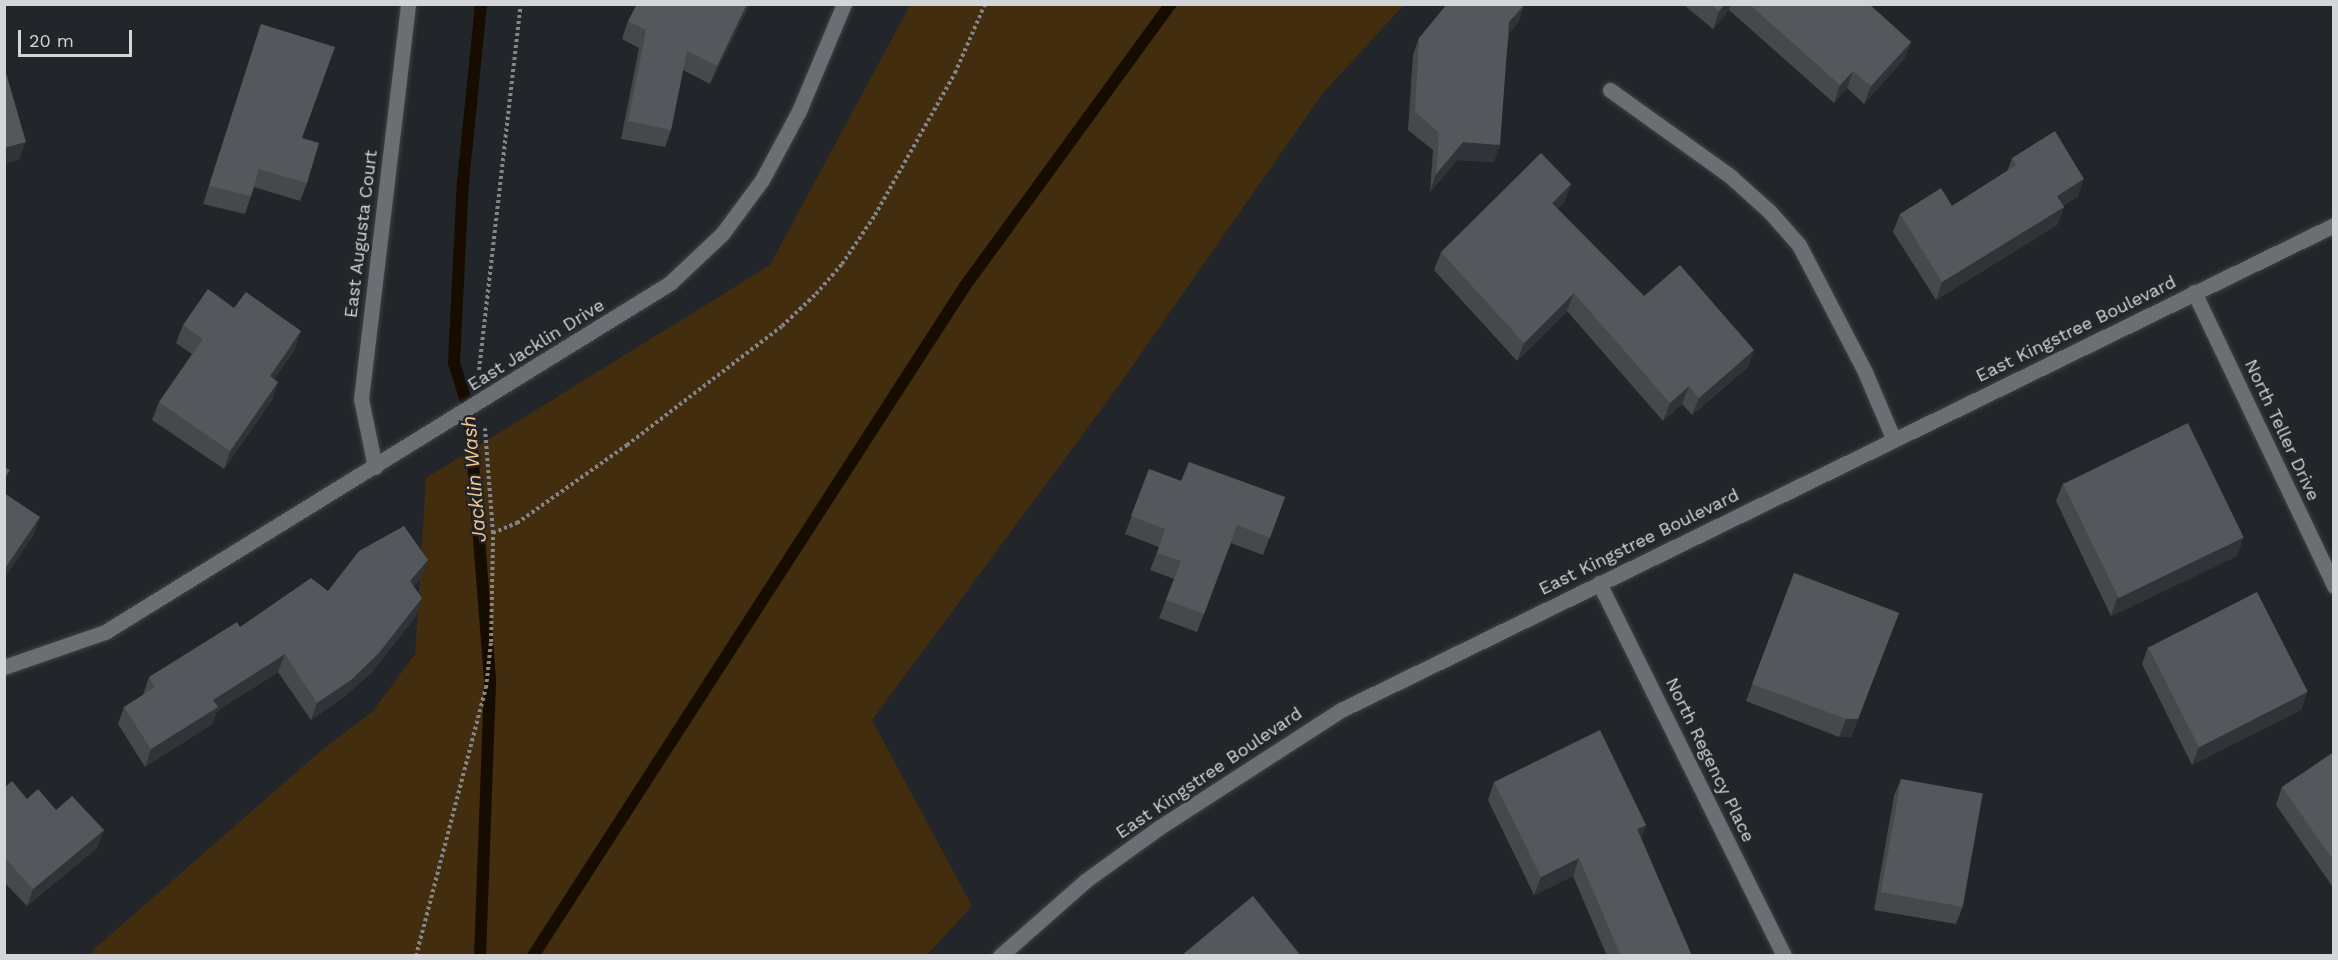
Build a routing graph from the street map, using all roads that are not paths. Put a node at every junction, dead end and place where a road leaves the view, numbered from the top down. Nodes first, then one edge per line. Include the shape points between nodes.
1 (408, 4) edge
2 (844, 4) edge
3 (1610, 90) dead end
4 (2334, 225) edge
5 (2194, 291) junction
6 (1893, 438) junction
7 (375, 466) junction
8 (1599, 583) junction
9 (2334, 586) edge
10 (4, 667) edge
11 (1000, 956) edge
12 (1784, 956) edge

1 - 7 street, East Augusta Court via 361,399
2 - 7 street, East Jacklin Drive via 799,111 762,180 722,234 670,283
3 - 6 street via 1730,176 1799,245 1865,372
4 - 5 street, East Kingstree Boulevard
5 - 6 street, East Kingstree Boulevard
5 - 9 street, North Teller Drive
6 - 8 street, East Kingstree Boulevard
7 - 10 street, East Jacklin Drive via 105,632
8 - 11 street, East Kingstree Boulevard via 1341,710 1252,764 1085,881
8 - 12 street, North Regency Place

